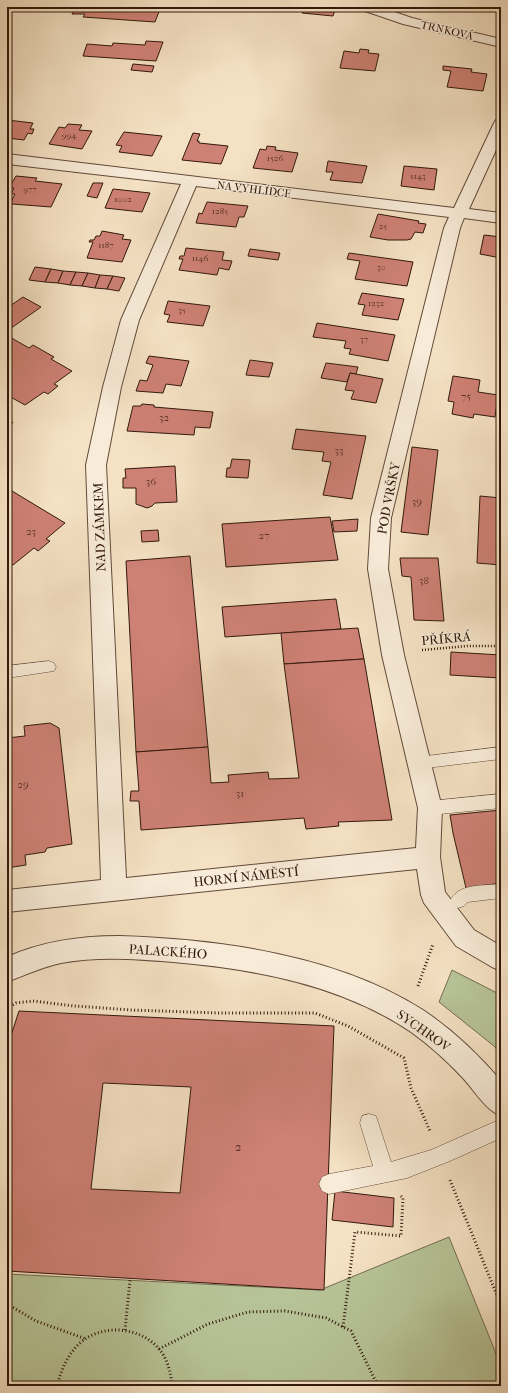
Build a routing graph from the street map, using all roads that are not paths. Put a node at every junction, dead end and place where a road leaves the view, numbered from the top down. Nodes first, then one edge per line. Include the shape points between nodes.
1 (370, 8) edge
2 (501, 43) edge
3 (501, 123) edge
4 (7, 160) edge
5 (190, 181) junction
6 (459, 213) junction
7 (501, 218) edge
8 (50, 667) dead end
9 (7, 672) edge
10 (501, 753) edge
11 (418, 763) junction
12 (501, 801) edge
13 (430, 808) junction
14 (428, 857) junction
15 (114, 889) junction
16 (501, 891) edge
17 (7, 901) edge
18 (451, 906) junction
19 (501, 959) edge
20 (7, 970) edge
21 (329, 981) joint
22 (501, 1103) edge
23 (369, 1123) dead end
24 (501, 1128) edge
25 (385, 1174) junction
26 (329, 1184) dead end

1 - 2 street, TRNKOVÁ via 408,21
3 - 6 street
4 - 5 street, NA VYHLÍDCE
5 - 6 street, NA VYHLÍDCE
5 - 15 street, NAD ZÁMKEM via 130,320 112,387 96,465
6 - 7 street, NA VYHLÍDCE
6 - 11 street, POD VRŠKY via 452,228 381,518 378,569 393,655
8 - 9 lane
10 - 11 lane
11 - 13 street, POD VRŠKY
12 - 13 lane
13 - 14 street, POD VRŠKY
14 - 15 street, HORNÍ NÁMĚSTÍ
14 - 18 street via 433,895
15 - 17 street, HORNÍ NÁMĚSTÍ
16 - 18 lane via 464,895
18 - 19 street via 465,938
20 - 21 street, PALACKÉHO via 47,955 99,948 132,948 201,953 255,961
21 - 22 street, SYCHROV via 387,1005 431,1032 466,1062
23 - 25 lane
24 - 25 lane via 440,1155
25 - 26 lane

